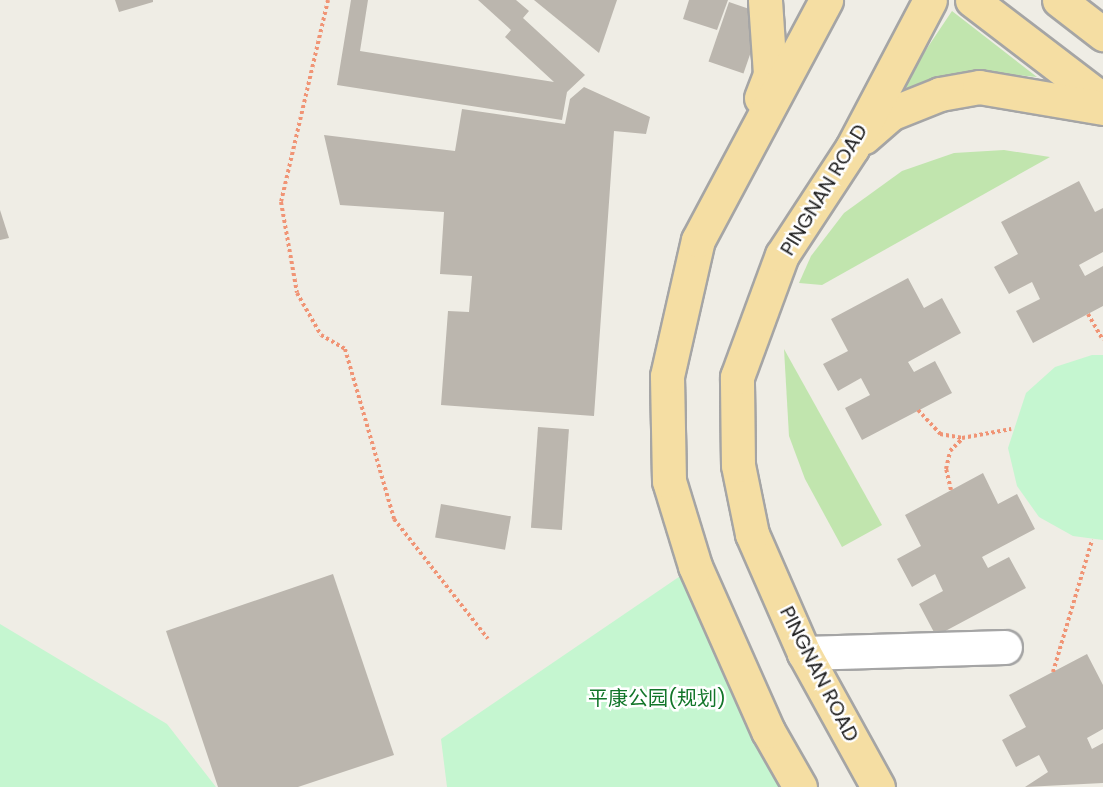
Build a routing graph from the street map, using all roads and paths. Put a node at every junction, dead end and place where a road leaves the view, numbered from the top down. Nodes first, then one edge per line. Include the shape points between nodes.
1 (328, 0) edge
2 (765, 0) edge
3 (826, 0) edge
4 (930, 0) edge
5 (972, 0) edge
6 (1059, 0) edge
7 (1103, 33) edge
8 (1103, 100) edge
9 (1103, 108) edge
10 (852, 148) junction
11 (739, 162) junction
12 (1088, 314) dead end
13 (1103, 340) edge
14 (918, 410) dead end
15 (1011, 429) dead end
16 (962, 438) junction
17 (951, 490) dead end
18 (1092, 540) dead end
19 (488, 639) dead end
20 (1005, 647) dead end
21 (804, 653) junction
22 (1053, 672) dead end
23 (800, 787) edge
24 (878, 787) edge

1 - 19 path via 281,202 297,292 321,335 345,349 394,519
2 - 11 main road via 770,74
3 - 11 main road
4 - 10 main road, PINGNAN ROAD
5 - 8 main road
6 - 7 main road
9 - 10 main road via 979,87 940,94 890,114
10 - 21 main road, PINGNAN ROAD via 782,255 737,377 738,465 752,534
11 - 23 main road via 698,240 682,297 667,376 669,481 695,566 768,731
12 - 13 path
14 - 16 path via 940,434
15 - 16 path
16 - 17 path via 950,451 946,469
18 - 22 path
20 - 21 lane
21 - 24 main road, PINGNAN ROAD

